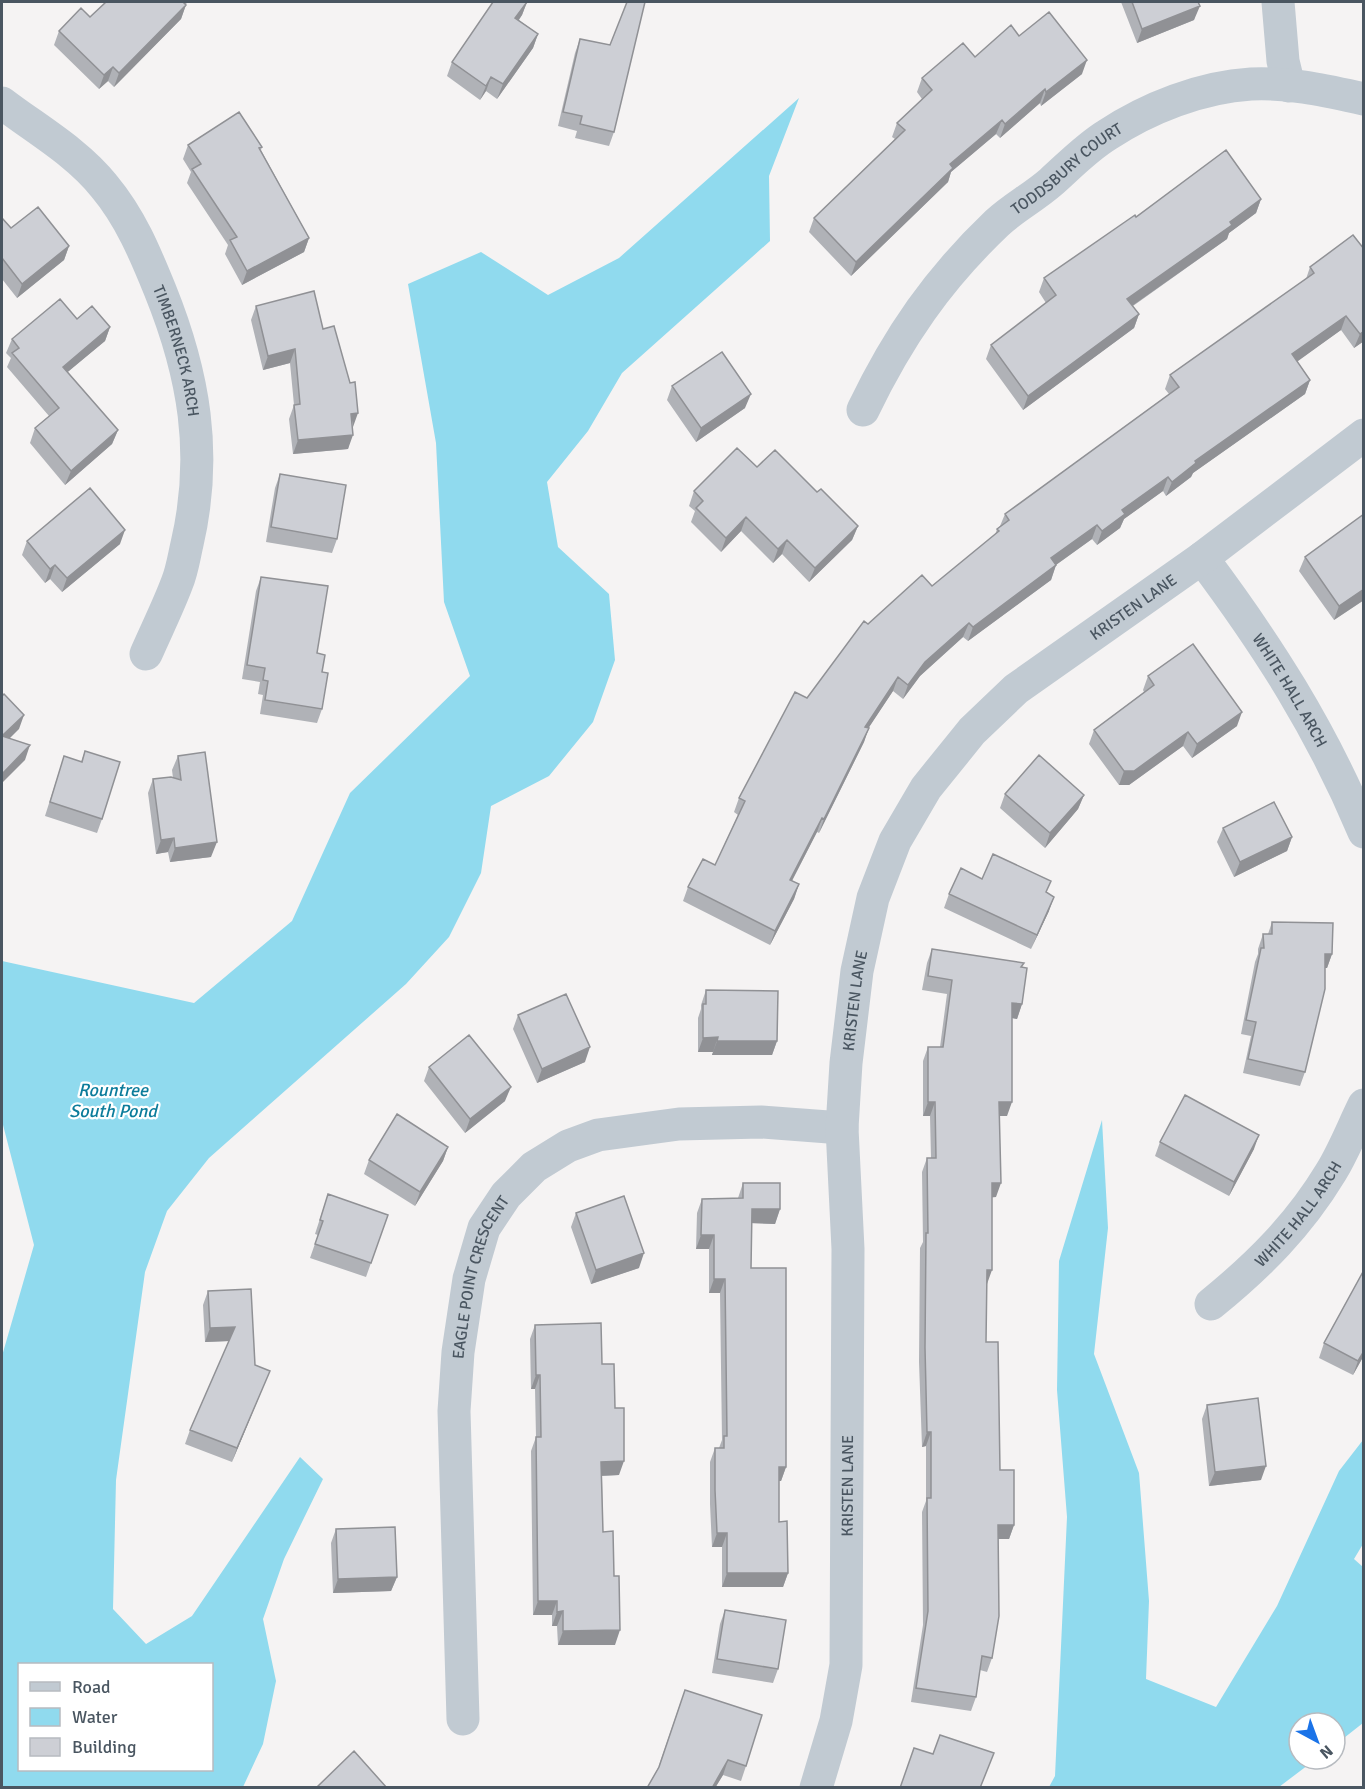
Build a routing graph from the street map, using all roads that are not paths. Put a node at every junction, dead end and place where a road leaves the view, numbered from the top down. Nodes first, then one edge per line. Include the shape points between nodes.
1 (1278, 2) edge
2 (1289, 86) junction
3 (1364, 99) edge
4 (2, 103) edge
5 (863, 411) dead end
6 (1364, 435) edge
7 (1202, 558) junction
8 (146, 654) dead end
9 (1364, 832) edge
10 (1364, 1105) edge
11 (842, 1128) junction
12 (1211, 1304) dead end
13 (463, 1719) dead end
14 (816, 1788) edge

1 - 2 street
2 - 3 street, TODDSBURY COURT
2 - 5 street, TODDSBURY COURT via 1251,84 1200,93 1151,110 1106,135 999,221 953,267 912,319 885,363
4 - 8 street, TIMBERNECK ARCH via 77,159 104,185 139,240 179,337 194,403 198,448 194,516 178,582
6 - 7 street, KRISTEN LANE
7 - 9 street, WHITE HALL ARCH via 1258,632 1307,712
7 - 11 street, KRISTEN LANE via 1016,689 972,730 926,788 895,841 873,898 857,971
10 - 12 street, WHITE HALL ARCH via 1332,1171 1294,1227 1256,1268
11 - 13 street, EAGLE POINT CRESCENT via 761,1122 679,1124 598,1135 568,1146 534,1167 506,1195 484,1228 469,1279 454,1411
11 - 14 street, KRISTEN LANE via 848,1249 846,1665 836,1721

